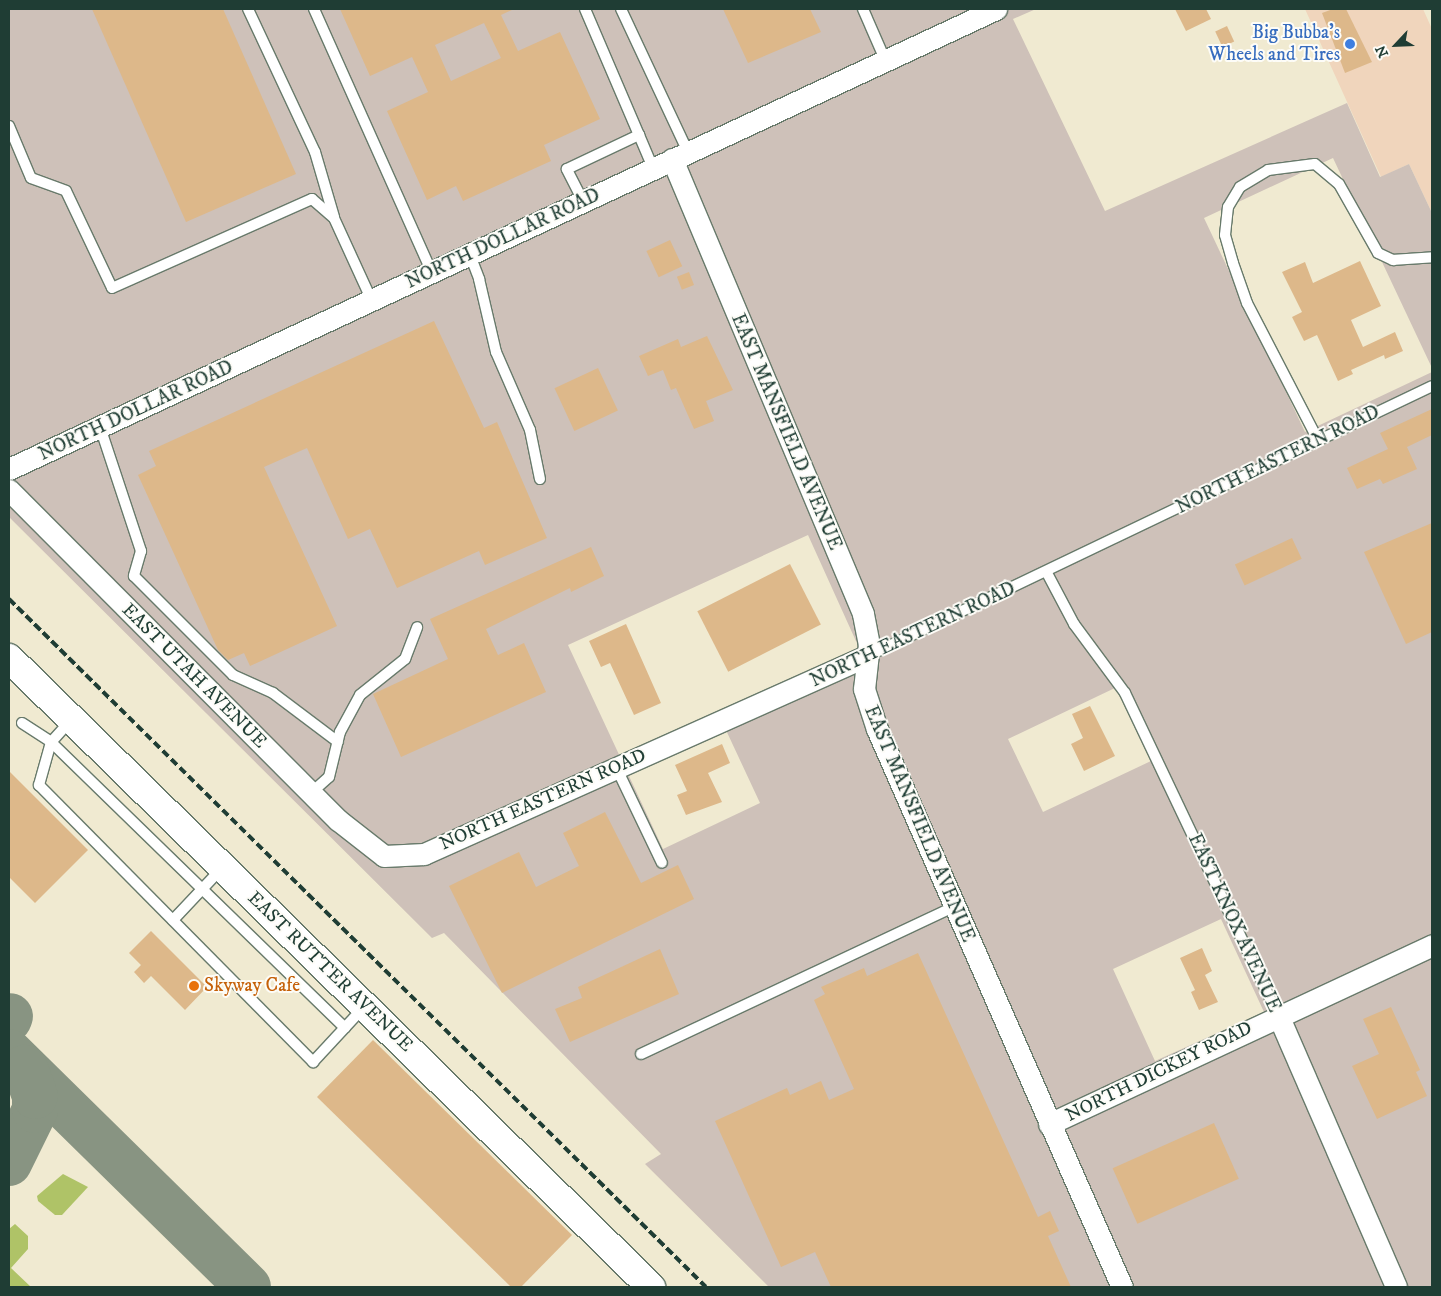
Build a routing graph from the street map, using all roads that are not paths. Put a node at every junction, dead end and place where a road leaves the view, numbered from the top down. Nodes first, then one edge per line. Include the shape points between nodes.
1 (248, 9) edge
2 (314, 9) edge
3 (585, 9) edge
4 (621, 9) edge
5 (863, 9) edge
6 (996, 9) edge
7 (886, 62) junction
8 (9, 126) edge
9 (639, 135) junction
10 (671, 160) junction
11 (583, 201) junction
12 (334, 218) junction
13 (470, 255) junction
14 (1432, 257) edge
15 (432, 273) junction
16 (372, 301) junction
17 (1432, 386) edge
18 (100, 427) junction
19 (1318, 440) junction
20 (9, 470) edge
21 (540, 479) dead end
22 (9, 490) edge
23 (1047, 573) junction
24 (417, 626) dead end
25 (867, 656) junction
26 (9, 658) edge
27 (71, 720) junction
28 (22, 723) dead end
29 (51, 742) junction
30 (338, 742) junction
31 (616, 767) junction
32 (311, 793) junction
33 (384, 856) joint
34 (662, 863) dead end
35 (222, 867) junction
36 (202, 889) junction
37 (953, 907) junction
38 (173, 920) junction
39 (1432, 945) edge
40 (366, 1006) junction
41 (1278, 1015) junction
42 (345, 1028) junction
43 (641, 1054) dead end
44 (1049, 1124) junction
45 (651, 1287) edge
46 (1122, 1287) edge
47 (1396, 1287) edge

1 - 12 lane via 315,152
2 - 15 lane
3 - 9 lane
4 - 10 lane
5 - 7 lane
6 - 7 street, NORTH DOLLAR ROAD
7 - 10 street, NORTH DOLLAR ROAD
8 - 12 lane via 31,178 66,191 112,288 312,198
9 - 10 lane
9 - 11 lane via 567,169
10 - 11 street, NORTH DOLLAR ROAD
10 - 25 street, EAST MANSFIELD AVENUE via 863,614 868,635
11 - 13 street, NORTH DOLLAR ROAD
12 - 16 lane
13 - 15 street, NORTH DOLLAR ROAD
13 - 21 lane via 480,279 496,352 530,430
14 - 19 lane via 1394,260 1378,253 1339,184 1315,164 1268,170 1240,187 1228,207 1225,235 1233,263 1247,303
15 - 16 street, NORTH DOLLAR ROAD
16 - 18 street, NORTH DOLLAR ROAD
17 - 19 lane, NORTH EASTERN ROAD
18 - 20 street, NORTH DOLLAR ROAD
18 - 30 lane via 141,551 134,576 233,675 273,692
19 - 23 lane, NORTH EASTERN ROAD
22 - 32 street, EAST UTAH AVENUE
23 - 25 lane, NORTH EASTERN ROAD
23 - 41 lane, EAST KNOX AVENUE via 1074,624 1126,693
24 - 30 lane via 405,659 360,695
25 - 31 street, NORTH EASTERN ROAD
25 - 37 street, EAST MANSFIELD AVENUE via 863,683 868,706
26 - 27 street, EAST RUTTER AVENUE
27 - 29 lane
27 - 35 street, EAST RUTTER AVENUE
28 - 29 lane
29 - 36 lane
29 - 38 lane via 39,785
30 - 32 lane via 330,777
31 - 33 street, NORTH EASTERN ROAD via 424,854
31 - 34 lane
32 - 33 street, EAST UTAH AVENUE via 338,820
35 - 36 lane
35 - 40 street, EAST RUTTER AVENUE
36 - 38 lane
36 - 42 lane
37 - 43 lane
37 - 44 street, EAST MANSFIELD AVENUE
38 - 42 lane via 313,1062
39 - 41 street, NORTH DICKEY ROAD
40 - 42 lane
40 - 45 street, EAST RUTTER AVENUE
41 - 44 street, NORTH DICKEY ROAD
41 - 47 street, EAST KNOX AVENUE
44 - 46 street, EAST MANSFIELD AVENUE

